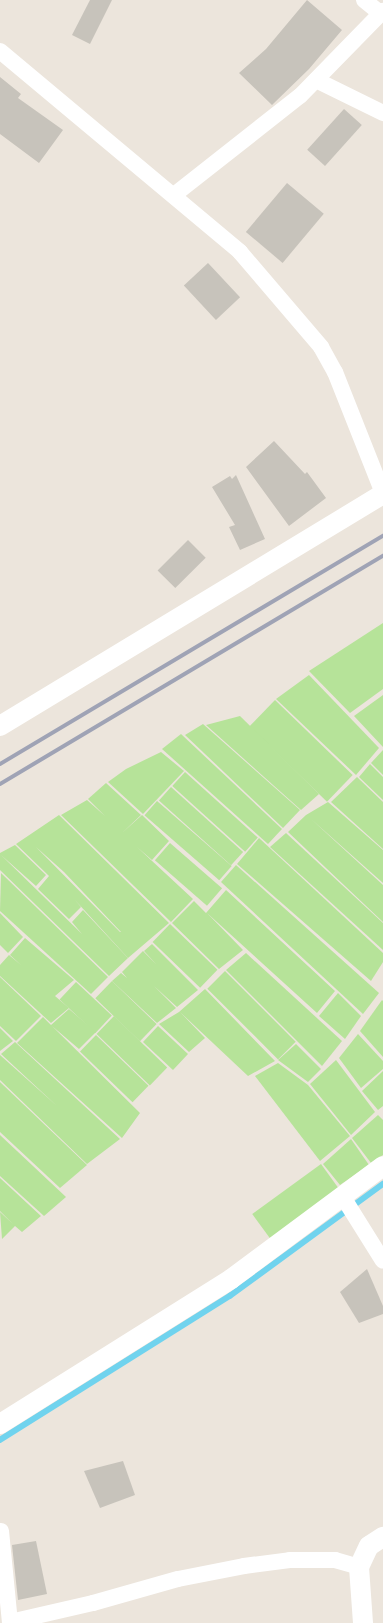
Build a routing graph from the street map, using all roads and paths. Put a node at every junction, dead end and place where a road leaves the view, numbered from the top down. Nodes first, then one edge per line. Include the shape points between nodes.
1 (364, 0) edge
2 (382, 12) edge
3 (0, 51) edge
4 (316, 80) junction
5 (383, 113) edge
6 (174, 195) junction
7 (383, 493) edge
8 (0, 726) edge
9 (383, 1166) edge
10 (343, 1198) junction
11 (383, 1261) edge
12 (0, 1424) edge
13 (1, 1531) edge
14 (383, 1537) edge
15 (359, 1567) junction
16 (10, 1622) edge
17 (363, 1623) edge

1 - 2 street
2 - 4 street
3 - 6 street
4 - 5 street
4 - 6 street
6 - 7 street via 240,252 321,346 335,372
7 - 8 street
9 - 10 street
10 - 11 street
10 - 12 street via 231,1279
13 - 16 street
14 - 15 street via 369,1546
15 - 16 street via 335,1560 290,1560 244,1566 178,1579
15 - 17 street

